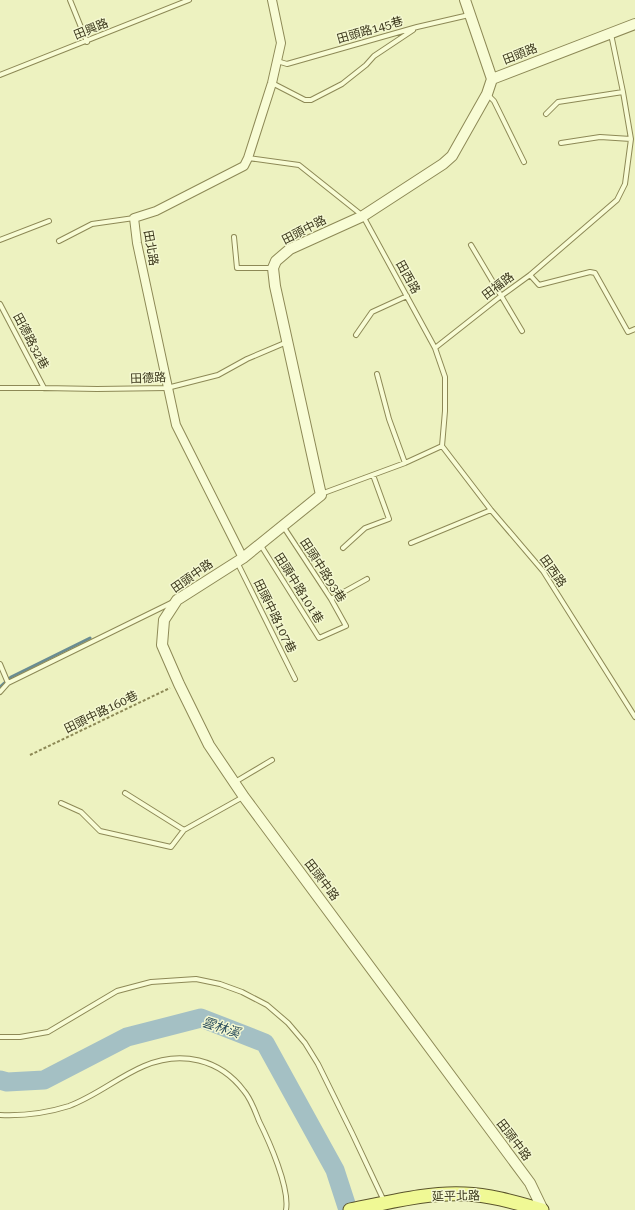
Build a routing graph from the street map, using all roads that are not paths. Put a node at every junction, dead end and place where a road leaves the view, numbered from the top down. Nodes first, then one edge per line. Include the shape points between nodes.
1 (70, 0) edge
2 (189, 0) edge
3 (272, 0) edge
4 (465, 0) edge
5 (470, 14) junction
6 (635, 24) edge
7 (418, 27) junction
8 (611, 34) junction
9 (87, 42) junction
10 (277, 60) junction
11 (0, 75) edge
12 (492, 79) junction
13 (272, 83) junction
14 (623, 92) junction
15 (487, 94) junction
16 (546, 114) dead end
17 (631, 139) junction
18 (561, 143) dead end
19 (248, 158) junction
20 (524, 162) dead end
21 (363, 216) junction
22 (134, 218) junction
23 (49, 221) dead end
24 (234, 237) dead end
25 (0, 240) edge
26 (59, 241) dead end
27 (471, 245) dead end
28 (273, 268) junction
29 (530, 275) junction
30 (407, 296) junction
31 (500, 296) junction
32 (0, 304) edge
33 (635, 329) edge
34 (522, 331) dead end
35 (356, 335) dead end
36 (287, 341) junction
37 (435, 348) junction
38 (377, 374) dead end
39 (0, 388) edge
40 (44, 388) junction
41 (167, 388) junction
42 (442, 446) junction
43 (405, 463) junction
44 (373, 475) junction
45 (321, 495) junction
46 (491, 510) junction
47 (282, 526) junction
48 (411, 543) dead end
49 (260, 544) junction
50 (343, 548) dead end
51 (240, 560) junction
52 (367, 579) dead end
53 (331, 598) junction
54 (177, 600) junction
55 (346, 626) joint
56 (0, 664) edge
57 (295, 679) dead end
58 (8, 683) junction
59 (0, 692) edge
60 (635, 717) edge
61 (272, 760) dead end
62 (235, 782) junction
63 (126, 793) dead end
64 (244, 797) junction
65 (61, 803) dead end
66 (184, 830) junction
67 (0, 1037) edge
68 (0, 1115) edge
69 (385, 1203) junction
70 (286, 1210) edge
71 (350, 1210) edge
72 (543, 1210) edge

1 - 9 lane
2 - 9 lane, 田興路
3 - 10 street, 田北路 via 281,43
4 - 5 street, 田頭路
5 - 7 lane, 田頭路145巷
5 - 12 street, 田頭路
6 - 8 street, 田頭路
7 - 10 lane, 田頭路145巷 via 287,64
7 - 13 lane via 374,56 342,84 311,100
8 - 12 street, 田頭路
8 - 14 lane, 田福路
9 - 11 lane, 田興路
10 - 13 street, 田北路
12 - 15 street, 田頭中路
13 - 19 street, 田北路
14 - 16 lane via 558,102
14 - 17 lane, 田福路
15 - 20 lane via 494,101
15 - 21 street, 田頭中路 via 452,156
17 - 18 lane via 600,138
17 - 29 lane, 田福路 via 625,184 617,200
19 - 21 lane via 299,165
19 - 22 street, 田北路 via 244,166 156,211
21 - 28 street, 田頭中路 via 290,249
21 - 30 lane, 田西路
22 - 26 lane via 92,224
22 - 41 street, 田北路 via 136,243
23 - 25 lane
24 - 28 lane via 237,268
27 - 31 lane
28 - 36 street
29 - 31 lane, 田福路
29 - 33 lane via 539,285 590,272 595,273 628,332
30 - 35 lane via 372,312
30 - 37 lane, 田西路
31 - 34 lane
31 - 37 lane, 田福路
32 - 40 lane, 田德路32巷
36 - 41 lane, 田德路 via 218,375
36 - 45 street
37 - 42 lane via 444,377 445,412
38 - 43 lane via 389,420
39 - 40 lane, 田德路
40 - 41 lane, 田德路
41 - 51 street, 田北路 via 176,425
42 - 43 lane
42 - 46 lane, 田西路
43 - 44 lane
44 - 45 lane
44 - 50 lane via 389,519 365,528
45 - 47 street, 田頭中路
46 - 48 lane
46 - 60 lane, 田西路 via 543,571
47 - 49 street, 田頭中路
47 - 53 lane, 田頭中路93巷
49 - 51 street, 田頭中路
49 - 55 lane, 田頭中路101巷 via 319,638
51 - 54 street, 田頭中路
51 - 57 lane, 田頭中路107巷
52 - 53 lane
53 - 55 lane, 田頭中路93巷
54 - 58 lane
54 - 62 street, 田頭中路 via 164,620 162,645 209,745
56 - 58 lane
58 - 59 lane
61 - 62 lane
62 - 64 street, 田頭中路
63 - 66 lane
64 - 66 lane
64 - 72 street, 田頭中路 via 530,1183
65 - 66 lane via 81,812 100,831 171,847
67 - 69 lane via 48,1032 117,991 151,982 196,979 242,992 267,1005 288,1023 305,1043 318,1064
68 - 70 lane via 50,1111 69,1106 143,1066 162,1059 201,1060 222,1069 245,1092 271,1143 283,1182
69 - 71 main road, 延平北路
69 - 72 main road, 延平北路 via 441,1194 465,1194 489,1196

